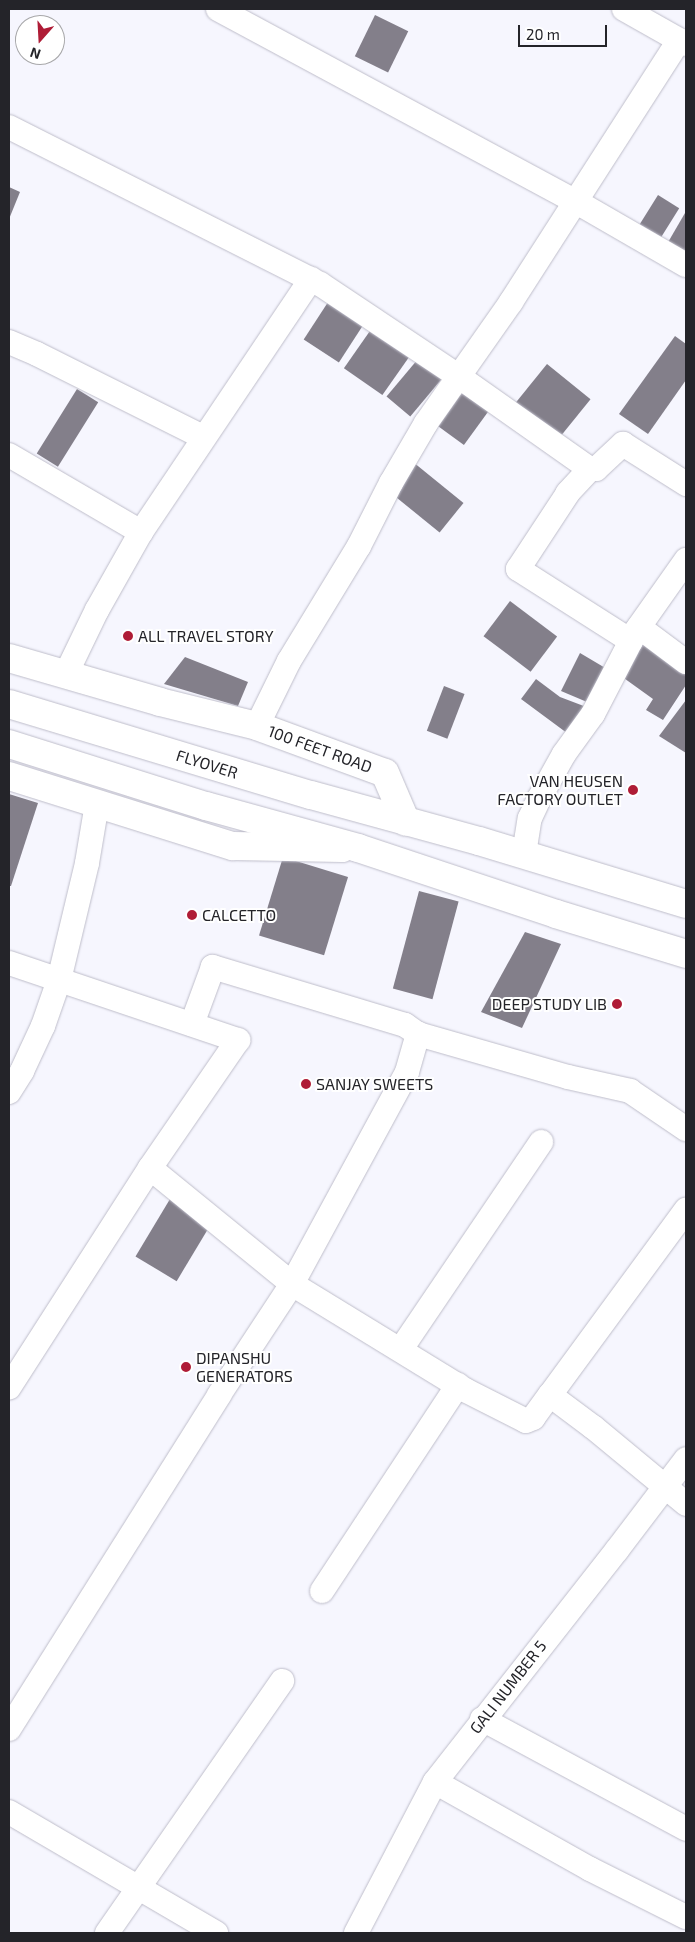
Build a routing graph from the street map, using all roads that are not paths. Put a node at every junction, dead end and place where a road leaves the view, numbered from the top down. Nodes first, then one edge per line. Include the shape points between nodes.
1 (218, 9) edge
2 (624, 9) edge
3 (683, 42) edge
4 (9, 127) edge
5 (575, 201) junction
6 (686, 265) edge
7 (311, 279) junction
8 (9, 342) edge
9 (458, 376) junction
10 (203, 437) junction
11 (9, 455) edge
12 (590, 469) junction
13 (686, 484) edge
14 (141, 532) junction
15 (686, 560) edge
16 (635, 634) junction
17 (9, 658) edge
18 (686, 662) edge
19 (66, 674) junction
20 (9, 704) edge
21 (257, 726) junction
22 (9, 744) edge
23 (9, 776) edge
24 (98, 804) junction
25 (406, 822) junction
26 (358, 848) junction
27 (524, 854) junction
28 (686, 904) edge
29 (686, 954) edge
30 (9, 963) edge
31 (59, 980) junction
32 (192, 1024) junction
33 (418, 1034) junction
34 (9, 1092) edge
35 (686, 1129) edge
36 (541, 1142) dead end
37 (150, 1168) junction
38 (686, 1210) edge
39 (292, 1284) junction
40 (401, 1349) junction
41 (458, 1385) junction
42 (9, 1388) edge
43 (550, 1395) junction
44 (686, 1459) edge
45 (664, 1486) junction
46 (686, 1504) edge
47 (322, 1591) dead end
48 (282, 1681) dead end
49 (482, 1719) junction
50 (9, 1729) edge
51 (435, 1782) junction
52 (9, 1812) edge
53 (686, 1829) edge
54 (137, 1887) junction
55 (686, 1917) edge
56 (107, 1933) edge
57 (216, 1933) edge
58 (356, 1933) edge

1 - 5 street
2 - 3 street
3 - 5 street
4 - 7 street
5 - 6 street
5 - 9 street via 511,302
7 - 9 street
7 - 10 street
8 - 10 street
9 - 12 street
9 - 21 street via 390,483 359,546 289,661
10 - 14 street
11 - 14 street
12 - 13 street via 594,470 623,444
12 - 16 street via 568,493 518,569
14 - 19 street via 81,639
15 - 16 street
16 - 18 street
16 - 27 street via 593,714 564,754 540,797 530,818
17 - 19 main road, 100 FEET ROAD
19 - 21 main road, 100 FEET ROAD
20 - 25 main road, FLYOVER
21 - 25 main road, 100 FEET ROAD via 385,773
22 - 26 main road via 206,806
23 - 24 main road
24 - 26 main road via 233,846
24 - 31 street
25 - 27 main road
26 - 29 main road
27 - 28 main road
30 - 31 street
31 - 32 street
31 - 34 street via 43,1026
32 - 33 street via 213,967 405,1025
32 - 37 street via 238,1040
33 - 35 street via 568,1078 630,1091
33 - 39 street via 407,1072
36 - 40 street
37 - 39 street
37 - 42 street
38 - 43 street
39 - 40 street
39 - 50 street
40 - 41 street
41 - 43 street via 526,1421 533,1418
41 - 47 street
43 - 45 street
44 - 45 street, GALI NUMBER 5
45 - 46 street
45 - 49 street, GALI NUMBER 5
48 - 54 street
49 - 51 street, GALI NUMBER 5
49 - 53 street
51 - 55 street via 590,1869
51 - 58 street, GALI NUMBER 5
52 - 54 street
54 - 56 street
54 - 57 street

